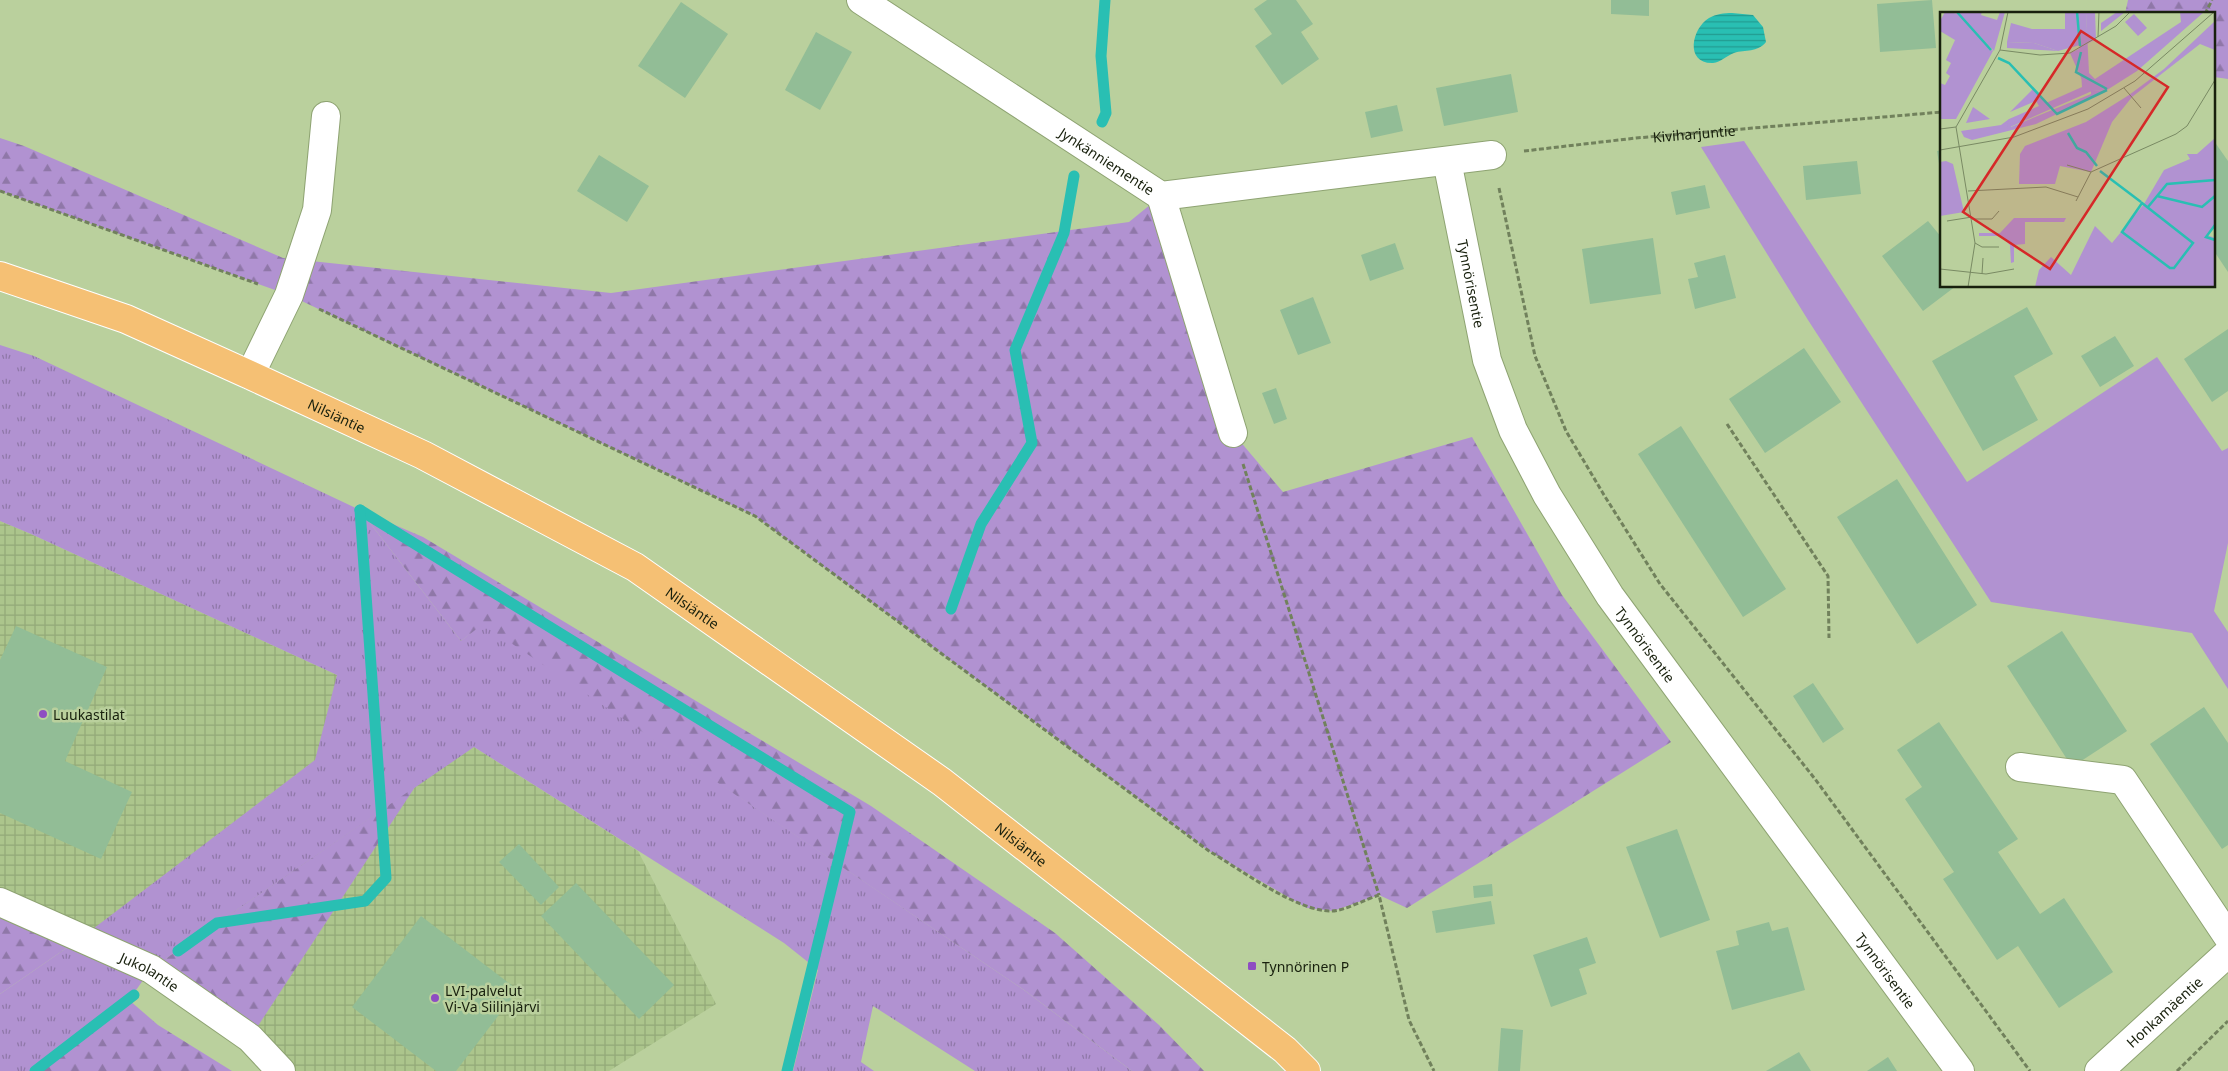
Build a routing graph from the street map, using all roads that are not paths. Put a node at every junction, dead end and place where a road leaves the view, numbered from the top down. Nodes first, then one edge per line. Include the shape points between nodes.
1 (861, 0) edge
2 (326, 116) dead end
3 (1492, 156) road end
4 (1447, 161) junction
5 (1160, 196) junction
6 (0, 276) edge
7 (250, 375) junction
8 (1233, 433) road end
9 (2020, 767) dead end
10 (0, 902) edge
11 (2228, 937) edge
12 (2224, 964) edge
13 (280, 1071) edge
14 (1306, 1071) edge
15 (1960, 1071) edge
16 (2099, 1071) edge

1 - 5 street, Jynkänniementie
2 - 7 street via 317,210 289,295
3 - 4 street
4 - 5 street, Jynkänniementie
4 - 15 street, Tynnörisentie via 1487,360 1513,430 1547,495 1610,596
5 - 8 street
6 - 7 main road, Nilsiäntie via 126,319
7 - 14 main road, Nilsiäntie via 423,455 635,567 942,782 1285,1050
9 - 11 street via 2122,780
10 - 13 street, Jukolantie via 151,969 250,1038
12 - 16 street, Honkamäentie

